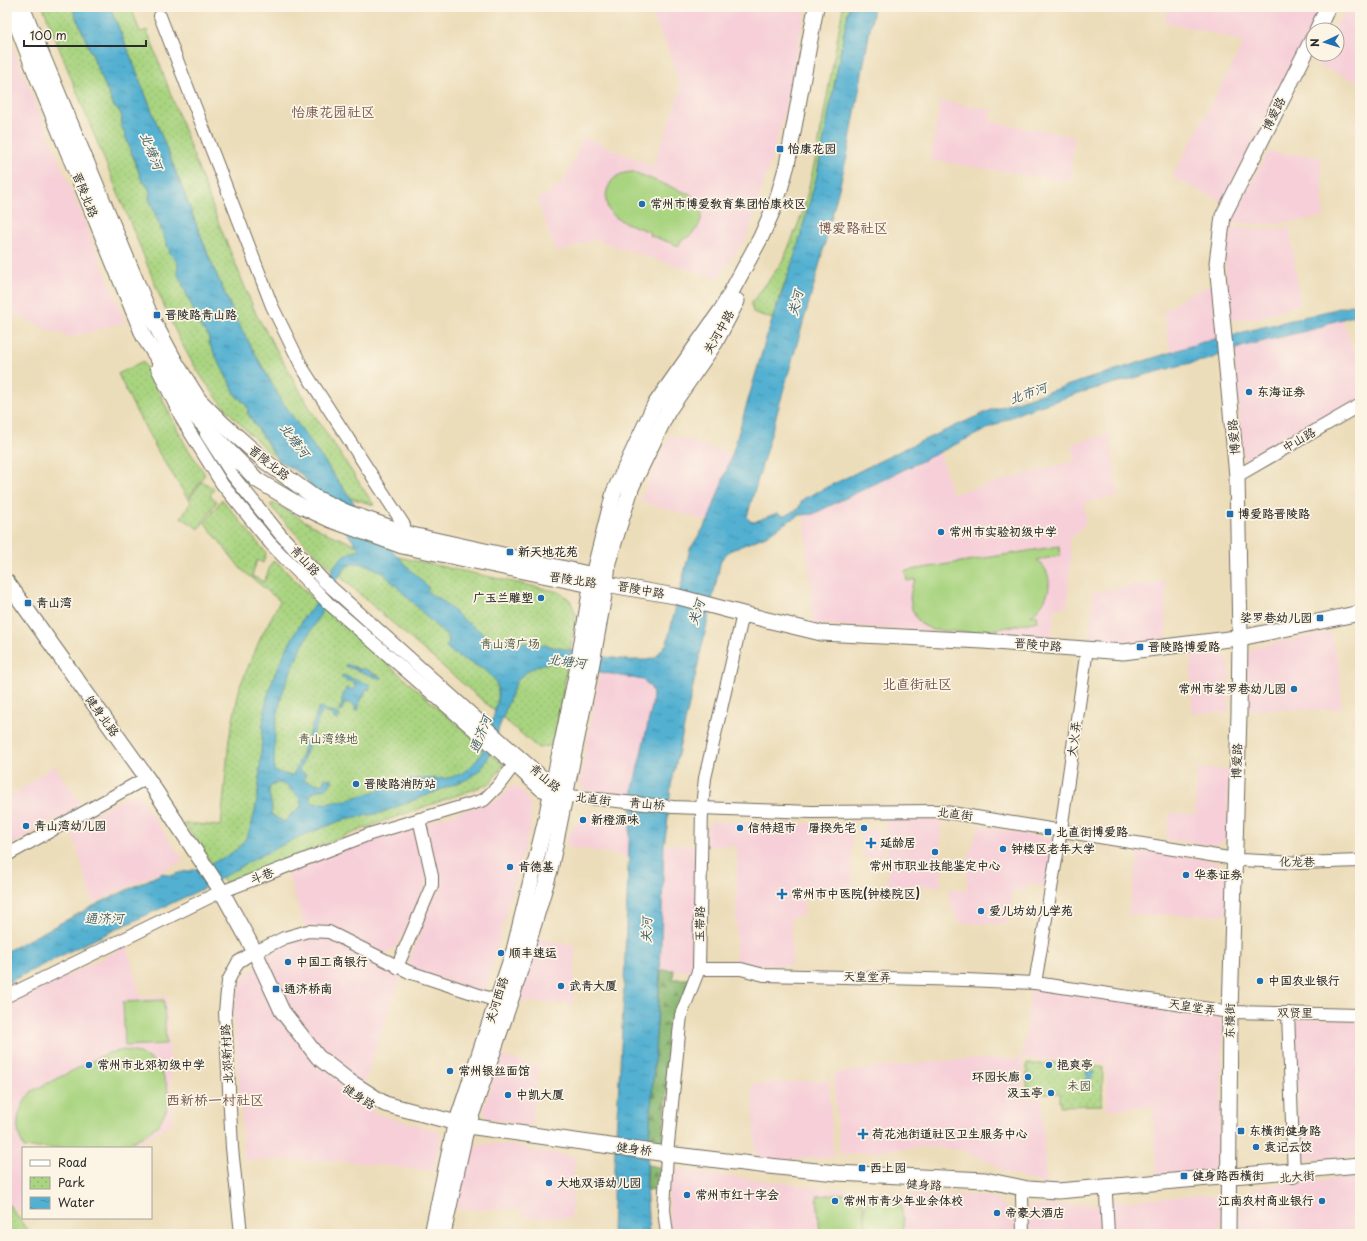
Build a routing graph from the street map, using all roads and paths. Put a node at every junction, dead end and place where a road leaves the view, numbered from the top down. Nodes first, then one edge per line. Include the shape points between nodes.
1 (10, 7) edge
2 (22, 7) edge
3 (816, 7) edge
4 (826, 7) edge
5 (1328, 7) edge
6 (160, 16) dead end
7 (1321, 22) edge
8 (1305, 54) edge
9 (132, 270) junction
10 (151, 317) junction
11 (144, 337) junction
12 (1360, 405) edge
13 (194, 415) junction
14 (1237, 476) junction
15 (372, 518) junction
16 (404, 525) junction
17 (539, 562) junction
18 (592, 580) junction
19 (7, 582) edge
20 (606, 584) junction
21 (7, 598) edge
22 (1360, 613) edge
23 (743, 614) junction
24 (1242, 637) junction
25 (588, 649) junction
26 (1087, 649) junction
27 (485, 732) junction
28 (500, 747) junction
29 (514, 765) junction
30 (139, 782) junction
31 (556, 792) junction
32 (621, 802) joint
33 (673, 807) joint
34 (702, 808) junction
35 (419, 820) junction
36 (1061, 830) junction
37 (192, 852) junction
38 (7, 855) edge
39 (1238, 859) junction
40 (1360, 861) edge
41 (219, 893) junction
42 (252, 953) junction
43 (397, 967) junction
44 (699, 969) junction
45 (1035, 983) junction
46 (7, 996) edge
47 (497, 1001) junction
48 (1233, 1012) junction
49 (1288, 1013) junction
50 (1360, 1015) edge
51 (461, 1128) junction
52 (604, 1149) joint
53 (665, 1157) junction
54 (1360, 1164) edge
55 (1360, 1172) edge
56 (1294, 1174) junction
57 (1231, 1179) junction
58 (1106, 1194) junction
59 (1022, 1196) junction
60 (241, 1234) edge
61 (432, 1234) edge
62 (443, 1234) edge
63 (667, 1234) edge
64 (1023, 1234) edge
65 (1108, 1234) edge
66 (1228, 1234) edge
67 (1234, 1234) edge

1 - 11 main road, 晋陵北路
2 - 9 main road, 晋陵北路
3 - 18 main road, 关河中路 via 787,165 776,203 722,309 654,406 614,492
4 - 20 main road, 关河中路 via 797,166 786,207 771,240 715,342 668,411 632,486 608,562
5 - 7 main road
6 - 16 street via 272,306 303,369
8 - 14 main road, 博爱路 via 1223,216 1217,262
9 - 10 main road, 晋陵北路
9 - 15 main road via 152,294 192,376 219,410 267,457 306,484
10 - 13 street, 青山路
10 - 15 main road, 晋陵北路 via 199,400 224,425 266,462 314,497 346,512
11 - 13 main road, 晋陵北路
11 - 27 street, 青山路 via 183,421 222,484 270,543 328,603
12 - 14 street, 中山路
13 - 18 main road, 晋陵北路 via 257,480 301,506 332,520 402,546
13 - 27 street, 青山路 via 233,476 280,534 335,592
14 - 24 main road, 博爱路
15 - 16 main road
15 - 17 main road, 晋陵北路 via 412,535
16 - 17 main road via 514,549
17 - 18 main road, 晋陵北路
18 - 20 main road, 晋陵北路
18 - 25 main road, 关河中路
19 - 37 main road, 健身北路 via 147,778
20 - 23 main road, 晋陵中路 via 675,596
20 - 25 main road, 关河中路
21 - 30 main road, 健身北路
22 - 24 main road, 晋陵中路
23 - 26 main road, 晋陵中路 via 821,633 983,640
23 - 34 street, 玉带路 via 705,778
24 - 26 main road, 晋陵中路 via 1123,652
24 - 39 main road, 博爱路
25 - 31 main road, 关河西路
26 - 36 street, 大火弄
27 - 28 street, 青山路
28 - 29 street, 青山路
28 - 31 street, 青山路
29 - 31 street, 青山路 via 541,790
29 - 35 street, 斗巷 via 484,800
30 - 37 main road, 健身北路
30 - 38 street
31 - 32 street, 北直街
31 - 47 main road, 关河西路 via 514,950
31 - 51 main road, 关河西路 via 550,870 515,987
32 - 33 street, 青山桥
33 - 34 street, 北直街
34 - 36 street, 北直街 via 812,812 939,811
34 - 44 street, 玉带路
35 - 41 street, 斗巷 via 370,834
35 - 43 street via 432,885
36 - 39 street, 北直街
36 - 45 street
37 - 41 main road, 健身路
39 - 40 street, 化龙巷
39 - 48 main road, 东横街
41 - 42 main road, 健身路
41 - 46 street, 斗巷
42 - 43 street, 北郊新村路 via 284,938 308,931 329,932
42 - 51 main road, 健身路 via 278,1019 314,1065 382,1112
42 - 60 street, 北郊新村路 via 238,962 228,981 225,1012 232,1148
43 - 47 street, 北郊新村路
44 - 45 street, 天皇堂弄 via 741,970 764,975
44 - 53 street, 玉带路 via 681,1015
45 - 48 street, 天皇堂弄
47 - 51 main road, 关河西路
48 - 49 street, 双贤里
48 - 57 main road, 东横街
49 - 50 street, 双贤里
49 - 56 street
51 - 52 main road, 健身路
51 - 61 main road, 关河西路
51 - 62 main road, 关河西路
52 - 53 main road, 健身桥
53 - 57 main road, 健身路 via 836,1173 985,1180 1028,1189 1058,1191
53 - 59 main road, 健身路 via 811,1179 992,1188
53 - 63 street, 玉带路 via 664,1210
54 - 56 main road, 北大街
55 - 56 main road, 北大街
56 - 57 main road, 北大街
57 - 58 main road, 健身路
57 - 66 main road
57 - 67 main road
58 - 59 main road, 健身路 via 1056,1199
58 - 65 street
59 - 64 street

